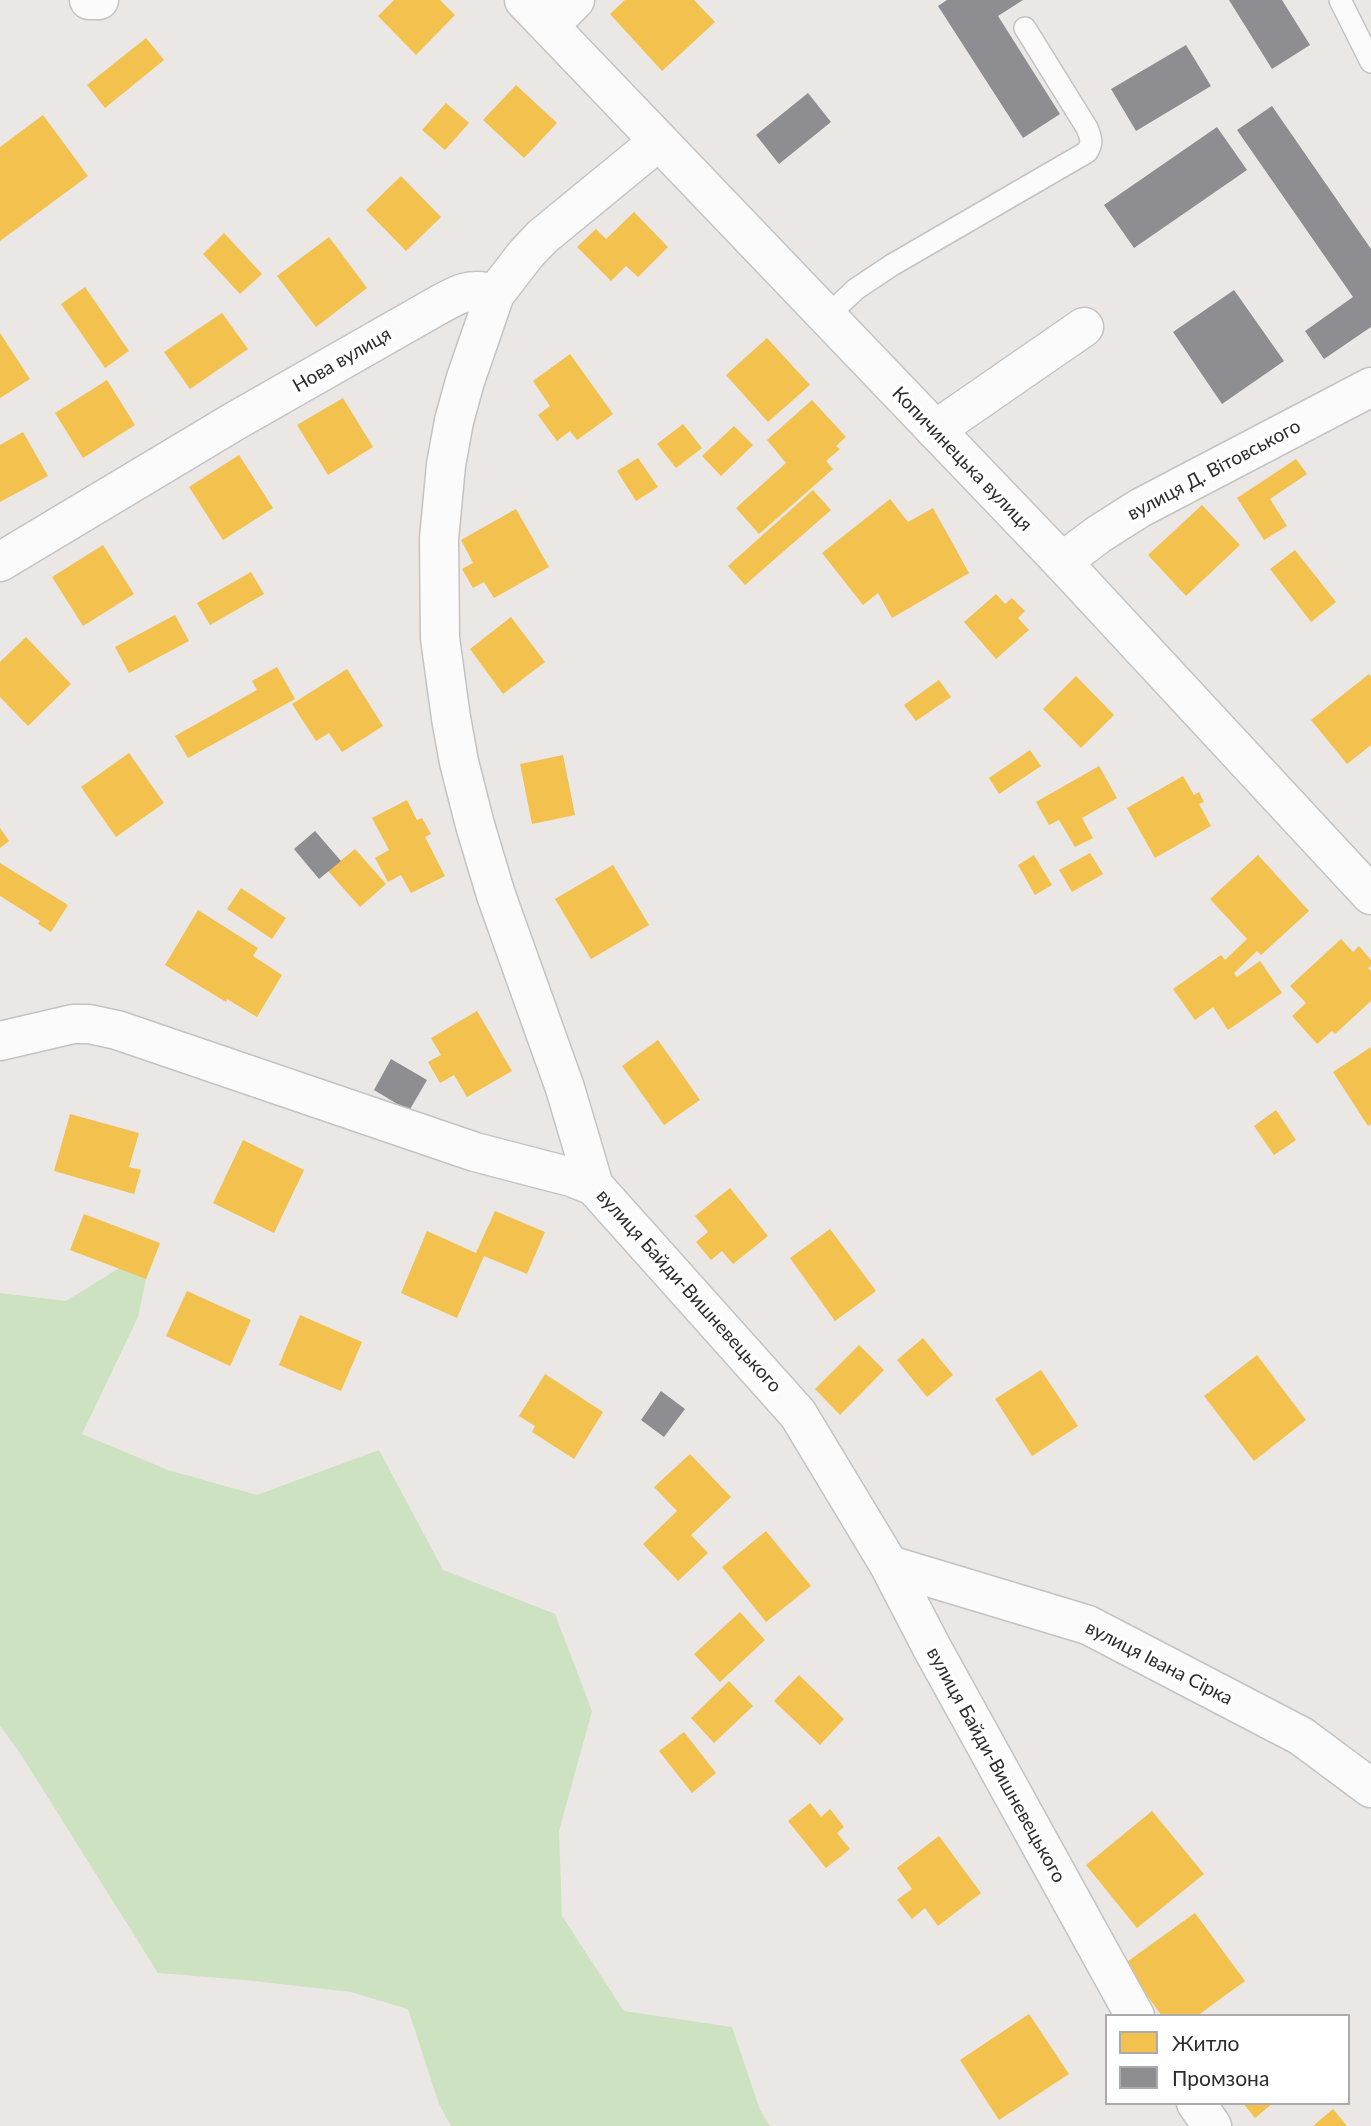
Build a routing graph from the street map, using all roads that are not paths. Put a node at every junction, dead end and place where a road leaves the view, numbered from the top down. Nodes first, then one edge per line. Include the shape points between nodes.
1 (89, 0) edge
2 (99, 0) edge
3 (1340, 0) edge
4 (549, 9) edge
5 (1025, 28) dead end
6 (1371, 62) edge
7 (659, 141) junction
8 (495, 294) junction
9 (825, 317) junction
10 (1084, 327) dead end
11 (1371, 387) edge
12 (935, 430) junction
13 (0, 562) edge
14 (1062, 562) junction
15 (1371, 895) edge
16 (0, 1041) edge
17 (594, 1186) junction
18 (888, 1565) junction
19 (1371, 1788) edge
20 (1134, 2014) edge
21 (1197, 2105) edge
22 (1212, 2126) edge

1 - 2 street
3 - 6 lane
4 - 7 street, Копичинецька вулиця
5 - 9 lane via 1087,128 1091,146 1087,152 892,265
7 - 8 street via 542,237
7 - 9 street, Копичинецька вулиця
8 - 13 street, Нова вулиця via 467,291 435,307
8 - 17 street, вулиця Байди-Вишневецького via 465,381 446,465 439,539 441,650 459,762 475,825
9 - 12 street, Копичинецька вулиця
10 - 12 street
11 - 14 street, вулиця Д. Вітовського via 1131,513
12 - 14 street, Копичинецька вулиця
14 - 15 street, Копичинецька вулиця
16 - 17 street via 73,1024 117,1030 475,1152
17 - 18 street, вулиця Байди-Вишневецького via 798,1414
18 - 19 street, вулиця Івана Сірка via 1088,1625 1301,1736
18 - 20 street, вулиця Байди-Вишневецького
21 - 22 street

